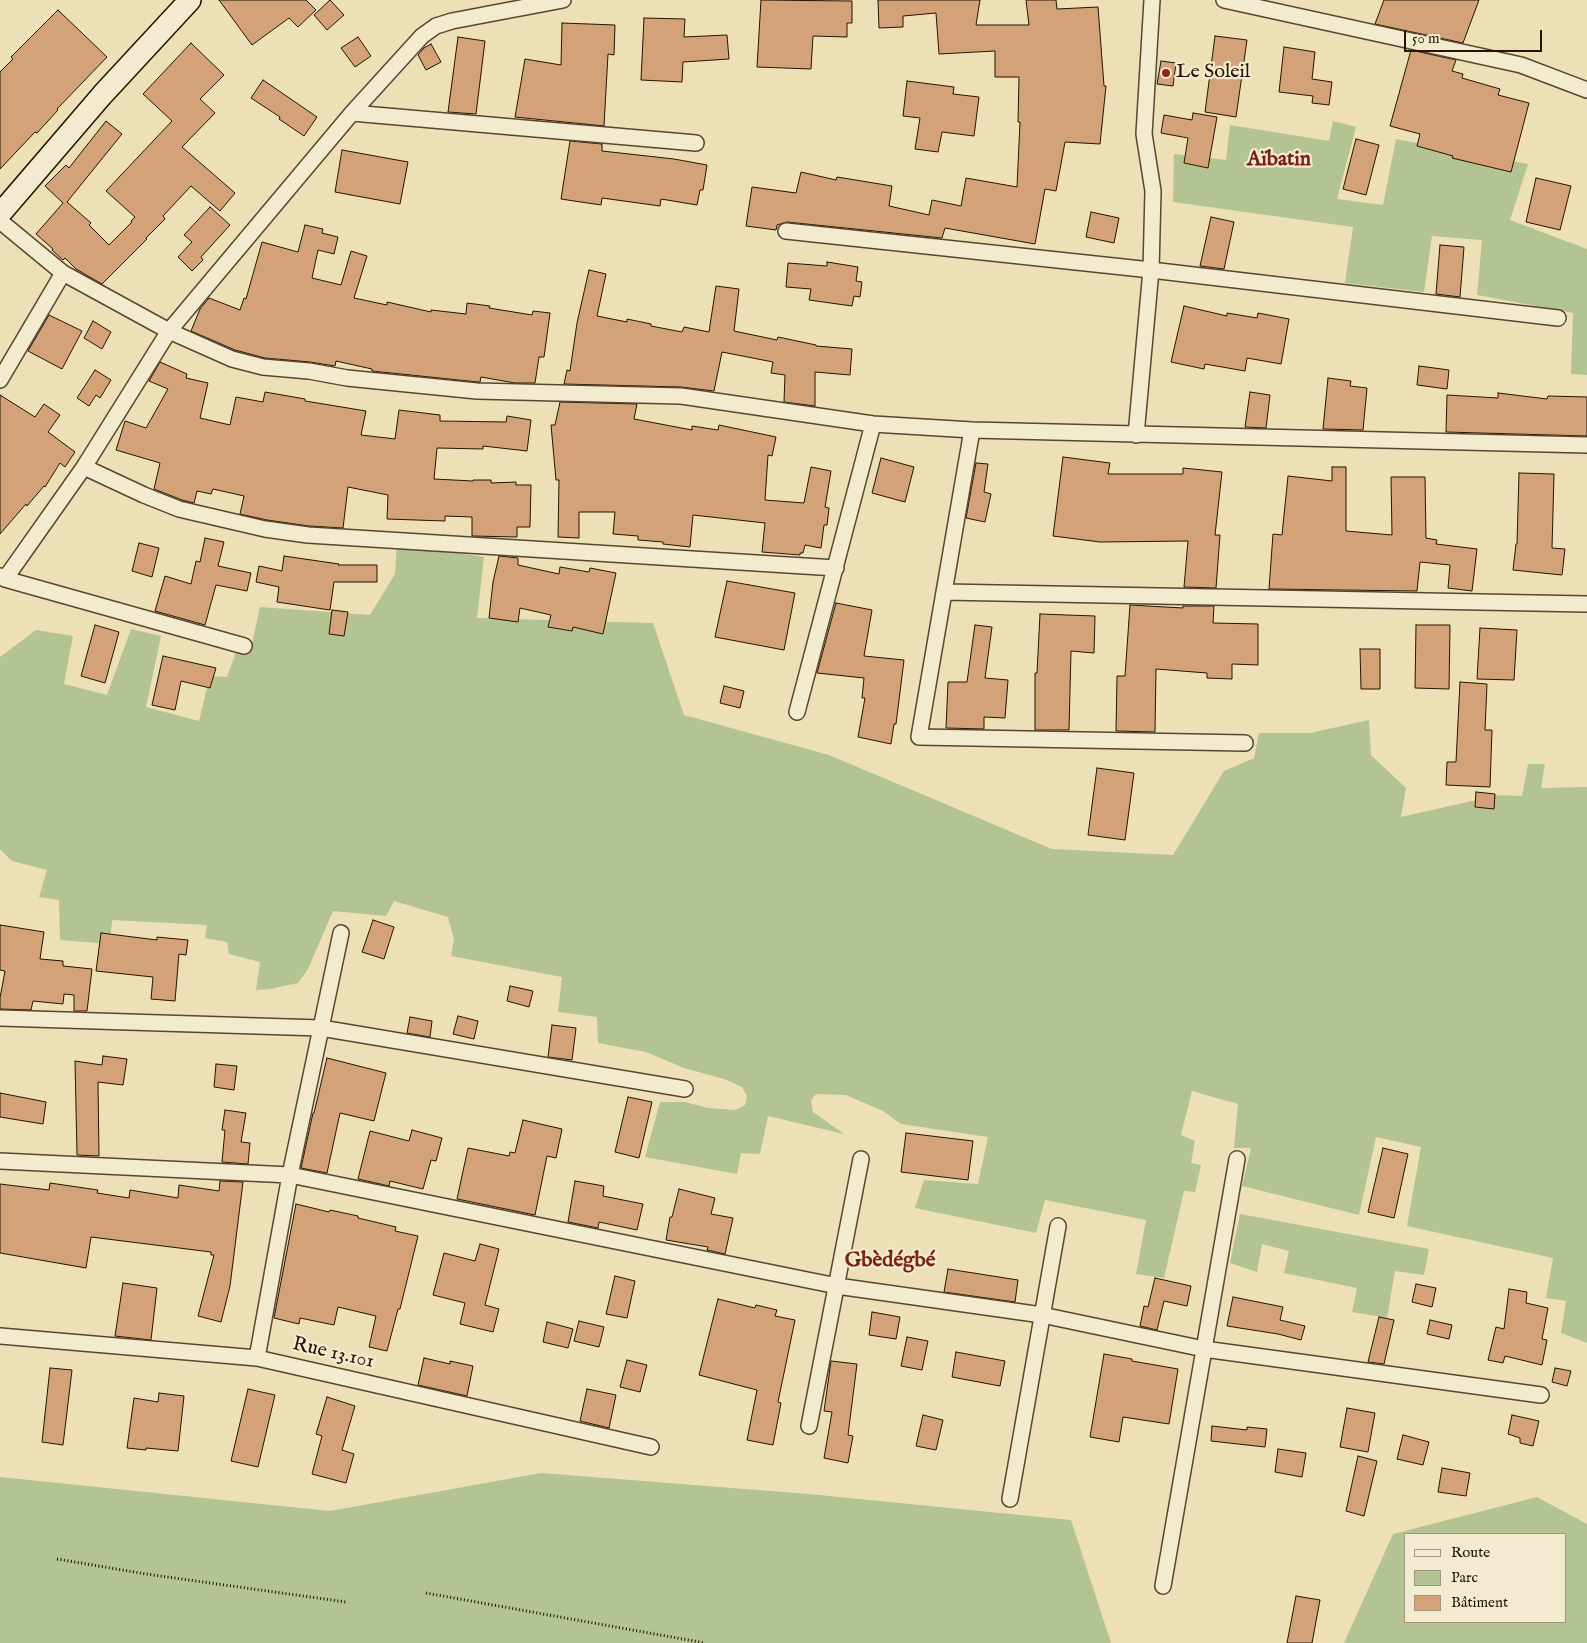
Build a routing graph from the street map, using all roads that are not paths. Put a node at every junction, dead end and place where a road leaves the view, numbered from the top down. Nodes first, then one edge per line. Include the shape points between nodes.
1 (190, 0) edge
2 (563, 0) edge
3 (1152, 0) edge
4 (1224, 0) edge
5 (1587, 90) edge
6 (352, 113) junction
7 (696, 143) dead end
8 (0, 214) edge
9 (0, 221) edge
10 (786, 232) dead end
11 (1151, 270) junction
12 (63, 273) junction
13 (1558, 318) dead end
14 (169, 331) junction
15 (0, 380) edge
16 (873, 424) junction
17 (972, 430) junction
18 (1136, 435) junction
19 (1587, 445) edge
20 (84, 467) junction
21 (836, 568) junction
22 (2, 577) edge
23 (944, 592) junction
24 (1587, 604) edge
25 (244, 646) dead end
26 (797, 712) dead end
27 (1245, 743) dead end
28 (341, 933) dead end
29 (0, 1018) edge
30 (321, 1028) junction
31 (684, 1089) dead end
32 (861, 1159) dead end
33 (1237, 1159) dead end
34 (0, 1161) edge
35 (290, 1175) junction
36 (1058, 1226) dead end
37 (837, 1286) junction
38 (1042, 1315) junction
39 (0, 1336) edge
40 (1204, 1349) junction
41 (257, 1358) junction
42 (1541, 1395) dead end
43 (809, 1426) dead end
44 (651, 1447) dead end
45 (1010, 1499) dead end
46 (1163, 1586) dead end

1 - 8 main road via 103,94
2 - 6 street via 436,26 422,36
3 - 11 street via 1144,134 1153,191
4 - 5 street via 1521,65
6 - 7 street
6 - 14 street
9 - 12 street
10 - 11 street
11 - 13 street
11 - 18 street
12 - 14 street
12 - 15 street
14 - 16 street via 232,359 263,367 477,391 681,396
14 - 20 street
16 - 17 street
16 - 21 street
17 - 18 street
17 - 23 street
18 - 19 street
20 - 21 street via 179,509 265,529 308,535
20 - 22 street
21 - 26 street
22 - 25 street
23 - 24 street
23 - 27 street via 919,737
28 - 30 street
29 - 30 street
30 - 31 street
30 - 35 street
32 - 37 street
33 - 40 street
34 - 35 street
35 - 37 street
35 - 41 street
36 - 38 street
37 - 38 street
37 - 43 street
38 - 40 street
38 - 45 street
39 - 41 street, Rue 13.101
40 - 42 street
40 - 46 street
41 - 44 street, Rue 13.101

